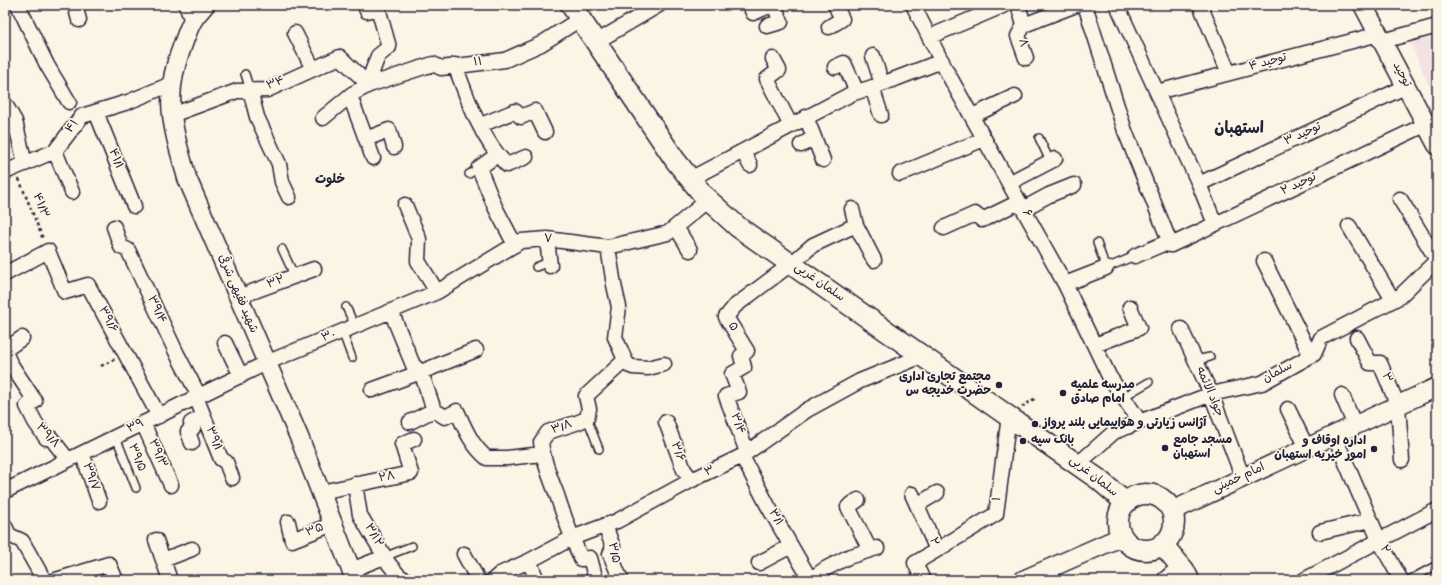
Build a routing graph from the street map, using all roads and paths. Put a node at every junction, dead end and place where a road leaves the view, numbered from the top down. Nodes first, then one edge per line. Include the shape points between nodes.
1 (18, 5) edge
2 (75, 5) edge
3 (205, 5) edge
4 (365, 5) edge
5 (659, 5) edge
6 (750, 5) edge
7 (771, 5) edge
8 (774, 5) edge
9 (835, 5) edge
10 (913, 5) edge
11 (1005, 5) edge
12 (1018, 5) edge
13 (1076, 5) edge
14 (1085, 5) edge
15 (1117, 5) edge
16 (1200, 5) edge
17 (1363, 5) edge
18 (576, 12) edge
19 (189, 13) edge
20 (79, 20) dead end
21 (1024, 25) junction
22 (767, 26) dead end
23 (1437, 26) edge
24 (829, 27) dead end
25 (295, 33) dead end
26 (929, 37) junction
27 (1381, 37) junction
28 (596, 42) junction
29 (873, 56) dead end
30 (1026, 58) dead end
31 (773, 59) dead end
32 (942, 61) junction
33 (456, 65) junction
34 (835, 68) dead end
35 (313, 69) junction
36 (1229, 73) junction
37 (245, 74) dead end
38 (171, 84) junction
39 (369, 85) junction
40 (877, 86) junction
41 (1407, 86) junction
42 (250, 90) junction
43 (857, 92) junction
44 (1157, 92) junction
45 (350, 96) junction
46 (1015, 96) dead end
47 (69, 102) dead end
48 (5, 104) edge
49 (96, 112) junction
50 (172, 115) junction
51 (881, 115) dead end
52 (972, 116) junction
53 (323, 118) dead end
54 (806, 118) junction
55 (1427, 124) junction
56 (481, 125) junction
57 (791, 126) junction
58 (545, 132) dead end
59 (814, 138) junction
60 (1040, 138) dead end
61 (366, 139) junction
62 (984, 139) junction
63 (801, 144) dead end
64 (1437, 145) edge
65 (394, 148) dead end
66 (55, 151) junction
67 (743, 151) junction
68 (497, 155) junction
69 (526, 157) dead end
70 (373, 158) dead end
71 (823, 160) dead end
72 (1052, 160) joint
73 (750, 165) dead end
74 (15, 168) edge
75 (900, 174) dead end
76 (690, 180) junction
77 (1009, 183) junction
78 (1199, 184) junction
79 (1074, 186) dead end
80 (72, 192) dead end
81 (289, 197) dead end
82 (708, 200) junction
83 (1400, 200) dead end
84 (405, 205) dead end
85 (1021, 205) junction
86 (134, 206) dead end
87 (852, 209) dead end
88 (1215, 224) junction
89 (856, 225) junction
90 (1349, 226) dead end
91 (114, 227) dead end
92 (676, 227) junction
93 (944, 228) dead end
94 (547, 239) junction
95 (1097, 243) dead end
96 (515, 245) junction
97 (1171, 245) junction
98 (608, 247) junction
99 (282, 249) dead end
100 (690, 250) dead end
101 (48, 251) junction
102 (1135, 256) joint
103 (874, 260) dead end
104 (1437, 260) edge
105 (1264, 261) dead end
106 (791, 264) junction
107 (545, 265) dead end
108 (1106, 268) junction
109 (314, 269) dead end
110 (5, 274) edge
111 (295, 277) junction
112 (1065, 284) junction
113 (438, 292) junction
114 (238, 297) junction
115 (1393, 300) junction
116 (346, 307) dead end
117 (1130, 307) dead end
118 (391, 311) junction
119 (355, 326) junction
120 (1181, 329) dead end
121 (342, 332) junction
122 (22, 338) dead end
123 (1357, 338) dead end
124 (225, 343) dead end
125 (1095, 345) junction
126 (476, 350) dead end
127 (922, 356) junction
128 (1311, 356) junction
129 (1210, 357) dead end
130 (6, 358) edge
131 (352, 358) dead end
132 (625, 360) junction
133 (1196, 360) junction
134 (266, 363) junction
135 (664, 364) dead end
136 (421, 372) junction
137 (240, 376) junction
138 (1149, 382) dead end
139 (1437, 388) edge
140 (372, 390) dead end
141 (1211, 394) junction
142 (1342, 395) dead end
143 (726, 396) joint
144 (1123, 396) junction
145 (198, 397) junction
146 (1398, 406) junction
147 (1288, 409) dead end
148 (434, 410) junction
149 (159, 416) junction
150 (204, 416) junction
151 (1009, 416) junction
152 (587, 418) junction
153 (666, 422) dead end
154 (1140, 422) junction
155 (143, 423) junction
156 (1355, 426) junction
157 (1334, 435) junction
158 (116, 437) junction
159 (192, 443) dead end
160 (1307, 448) junction
161 (599, 449) dead end
162 (82, 453) junction
163 (542, 454) junction
164 (745, 454) junction
165 (68, 460) junction
166 (1402, 460) dead end
167 (1078, 464) junction
168 (232, 478) dead end
169 (1243, 478) junction
170 (692, 480) junction
171 (355, 484) junction
172 (171, 485) dead end
173 (136, 488) dead end
174 (5, 491) edge
175 (321, 492) junction
176 (937, 493) dead end
177 (858, 500) dead end
178 (99, 501) dead end
179 (1126, 503) junction
180 (1437, 510) edge
181 (1172, 511) junction
182 (1371, 520) junction
183 (288, 522) dead end
184 (333, 524) junction
185 (605, 525) junction
186 (1320, 532) dead end
187 (6, 533) edge
188 (1122, 536) junction
189 (572, 538) junction
190 (156, 540) dead end
191 (1379, 540) junction
192 (1162, 544) junction
193 (412, 546) dead end
194 (791, 546) junction
195 (192, 549) dead end
196 (937, 550) junction
197 (464, 554) dead end
198 (384, 557) junction
199 (163, 560) junction
200 (529, 561) junction
201 (759, 563) dead end
202 (1437, 565) edge
203 (1184, 573) edge
204 (353, 575) edge
205 (44, 580) edge
206 (56, 580) edge
207 (116, 580) edge
208 (170, 580) edge
209 (406, 580) edge
210 (478, 580) edge
211 (493, 580) edge
212 (537, 580) edge
213 (596, 580) edge
214 (622, 580) edge
215 (810, 580) edge
216 (923, 580) edge
217 (1023, 580) edge
218 (1164, 580) edge
219 (1304, 580) edge
220 (1401, 580) edge
221 (1409, 580) edge

1 - 47 street via 47,65
2 - 20 street
3 - 19 street, شهید فقیهی شرقی
4 - 39 street via 368,11 378,8 389,47 378,56
5 - 28 street
6 - 7 street via 753,13
8 - 22 street via 781,22
9 - 24 street via 842,19
10 - 26 street, ۶
11 - 26 street
12 - 21 street, ۸
13 - 21 street
14 - 97 street via 1125,131
15 - 44 street
16 - 36 street
17 - 27 street, توحید
18 - 28 main road, سلمان غربی
18 - 33 street, ۱۱ via 541,44 505,60
19 - 38 street, شهید فقیهی شرقی
21 - 30 street, ۸ via 1018,36
23 - 27 street, توحید ۴
25 - 35 street
26 - 32 street, ۶
27 - 36 street, توحید ۴
27 - 41 street, توحید
28 - 76 main road, سلمان غربی
29 - 40 street
31 - 57 street via 779,70 767,79
32 - 40 street
32 - 52 street, ۶
33 - 39 street, ۱۱ via 441,68 433,64
33 - 56 street via 468,100
34 - 43 street via 844,63
35 - 39 street, ۳۴ via 340,57
35 - 42 street, ۳۴ via 267,90
36 - 44 street, توحید ۴
37 - 42 lane
38 - 49 street, ۴۱
38 - 50 street, شهید فقیهی شرقی
39 - 45 street, ۱۱
40 - 43 street
40 - 51 street
41 - 55 street, توحید
41 - 78 street, توحید ۳
42 - 50 street, ۳۴ via 237,91
42 - 81 street via 257,117 279,164 282,182
43 - 54 street
44 - 78 street
45 - 53 street, ۱۱
45 - 61 street
46 - 52 street
48 - 74 street via 15,121
49 - 66 street, ۴۱ via 82,116
49 - 86 street, ۴۱/۱
50 - 114 street, شهید فقیهی شرقی via 187,178
52 - 62 street, ۶
54 - 57 street
54 - 59 street
55 - 64 street, توحید
55 - 88 street, توحید ۲
56 - 58 street via 515,111 521,117 535,111
56 - 68 street
57 - 67 street
59 - 63 street
59 - 71 street
60 - 72 lane
61 - 65 street via 389,130
61 - 70 street
62 - 75 street
62 - 77 street, ۶
66 - 74 street, ۴۱
66 - 80 street
67 - 73 street
67 - 76 street
68 - 69 street via 507,165
68 - 96 street via 474,171
72 - 77 street
74 - 101 path, ۴۱/۳
76 - 82 main road, سلمان غربی
77 - 85 street, ۶
78 - 88 street
79 - 85 street
82 - 92 street, ۷
82 - 106 main road, سلمان غربی via 738,226
83 - 104 street
84 - 113 street via 419,239 418,261
85 - 93 street via 982,220 975,214
85 - 112 street, ۶
87 - 89 street
88 - 97 street, توحید ۲
89 - 103 street
89 - 106 street via 813,245
90 - 115 street
91 - 145 street, ۳۹/۴ via 121,247 128,250
92 - 98 street, ۷ via 668,233
92 - 100 street
94 - 96 street, ۷ via 521,241
94 - 98 street, ۷
94 - 107 street
95 - 108 lane
96 - 113 street, ۷
97 - 102 street, توحید ۲ via 1163,244
98 - 132 street via 619,307 615,337
99 - 111 lane
101 - 110 street
101 - 149 street, ۳۹/۶ via 65,292 88,285
102 - 108 lane
104 - 115 street
105 - 128 street
106 - 127 main road, سلمان غربی
106 - 143 street, ۵ via 735,306 726,317 747,351 741,356 744,367 732,374 739,392
108 - 112 street
109 - 111 street, ۳۲
111 - 114 street, ۳۲
112 - 125 street, ۶
113 - 118 street, ۷
114 - 134 street, شهید فقیهی شرقی
115 - 128 street via 1321,338
116 - 119 lane
117 - 125 street via 1139,328
118 - 119 street, ۳۰
118 - 136 street via 413,365
119 - 121 street, ۳۰
120 - 133 street, جواد الائمه
121 - 131 lane
121 - 134 street, ۳۰
122 - 130 street, ۳۹/۸
123 - 146 street, ۳ via 1370,363 1380,363
124 - 137 street
125 - 144 street, ۶ via 1109,376
126 - 136 street
127 - 151 main road, سلمان غربی
127 - 164 street, ۳ via 860,380 806,410
128 - 141 street, سلمان via 1262,383
129 - 133 lane
130 - 165 street, ۳۹/۸ via 35,401 27,406 35,422 46,438 51,438
132 - 135 street via 633,367 648,368
132 - 152 street, ۳/۸ via 586,396 589,409
133 - 141 street, جواد الائمه
134 - 137 street, ۳۹
134 - 175 street, شهید فقیهی شرقی
136 - 140 street
136 - 148 street
137 - 145 street, ۳۹
138 - 144 lane
139 - 146 street, امام خمینی
141 - 154 street, سلمان
141 - 169 street, جواد الائمه
142 - 156 street
143 - 164 street, ۳/۴
144 - 154 street, ۶
145 - 149 street, ۳۹
145 - 150 street, ۳۹/۱
146 - 156 street, امام خمینی
146 - 166 street
147 - 160 street
148 - 163 street via 445,417 458,412 477,450 486,458
148 - 171 street, ۲۸ via 412,430 402,444 411,473
149 - 155 street, ۳۹
150 - 159 street via 191,423 193,428 188,432
150 - 168 street, ۳۹/۱ via 221,459 226,462
151 - 167 main road, سلمان غربی
151 - 196 street, ۱ via 996,514
152 - 161 lane
152 - 163 street, ۳/۸ via 548,432 541,442
153 - 170 street, ۳/۶ via 684,470
154 - 167 street, سلمان via 1114,432
155 - 158 street, ۳۹
155 - 172 street, ۳۹/۳
156 - 157 street, امام خمینی
157 - 160 street, امام خمینی
157 - 182 street, ۲
158 - 162 street, ۳۹
158 - 173 lane, ۳۹/۵
160 - 169 street, امام خمینی
162 - 165 street, ۳۹
162 - 178 street, ۳۹/۷
163 - 189 street
164 - 170 street, ۳
164 - 194 street, ۳/۱
165 - 174 street, ۳۹
167 - 179 main road, سلمان غربی
169 - 181 street, امام خمینی
170 - 185 street, ۳
171 - 175 street, ۲۸
171 - 198 street, ۳/۱۲ via 360,515
175 - 184 street, شهید فقیهی شرقی
176 - 196 street, ۲ via 914,499
177 - 215 street via 848,507 874,549 848,557
179 - 181 main road via 1138,496 1151,495 1167,503
179 - 188 main road via 1119,520
180 - 191 street
181 - 192 main road via 1174,528
182 - 186 street
182 - 191 street, ۲
183 - 184 street, ۳۵ via 292,540
184 - 204 street, شهید فقیهی شرقی
185 - 189 street, ۳
185 - 214 street, ۳/۵ via 613,547 610,554
187 - 205 street via 22,541
188 - 192 main road via 1139,549 1148,550
188 - 217 street
189 - 200 street, ۳
189 - 213 street via 582,559 590,558
190 - 199 street
191 - 219 street
191 - 220 street, ۲
192 - 203 main road
193 - 198 lane
194 - 201 street
194 - 215 street, ۳/۱
195 - 199 street
196 - 216 street, ۲ via 916,563
197 - 210 street
198 - 204 street
198 - 209 street, ۳/۱۲ via 398,576
199 - 208 street
200 - 211 street, ۳ via 500,574
200 - 212 street
202 - 221 lane
203 - 218 street
206 - 207 street via 109,564

